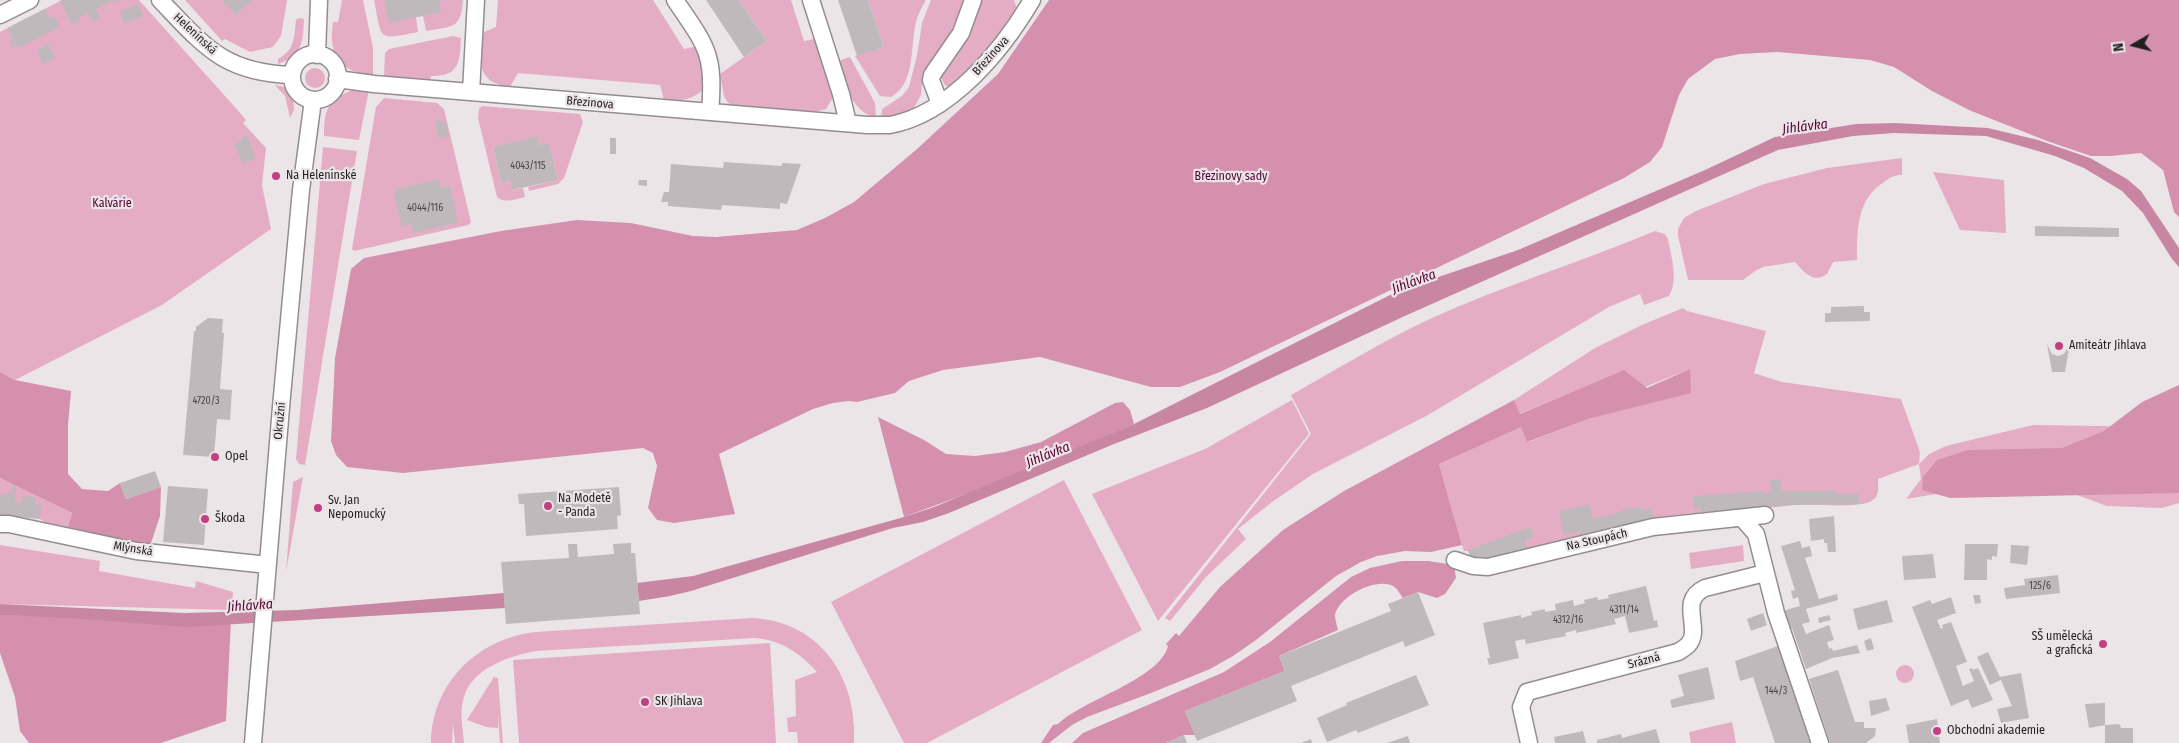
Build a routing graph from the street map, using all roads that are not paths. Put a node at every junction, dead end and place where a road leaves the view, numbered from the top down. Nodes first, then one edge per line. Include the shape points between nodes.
1 (30, 0) edge
2 (160, 0) edge
3 (319, 0) edge
4 (476, 0) edge
5 (675, 0) edge
6 (811, 0) edge
7 (973, 0) edge
8 (1032, 0) edge
9 (0, 15) edge
10 (317, 54) junction
11 (292, 75) junction
12 (338, 79) junction
13 (470, 92) junction
14 (313, 100) junction
15 (940, 104) junction
16 (710, 112) junction
17 (848, 123) junction
18 (0, 524) edge
19 (1455, 560) dead end
20 (268, 564) junction
21 (1765, 573) junction
22 (253, 743) edge
23 (1529, 743) edge
24 (1820, 743) edge

1 - 9 street
2 - 11 street, Helenínská via 220,58 248,70
3 - 10 street
4 - 13 street
5 - 16 street via 704,42 709,56 713,82
6 - 17 street via 842,94
7 - 15 street via 961,33 932,75
8 - 15 street, Březinova via 1018,25 998,49 965,84
10 - 11 street via 300,60
10 - 12 street via 332,62
11 - 14 street via 298,92
12 - 13 street, Březinova
12 - 14 street via 329,95
13 - 16 street, Březinova
14 - 20 street, Okružní via 301,190
15 - 17 street, Březinova via 900,123
16 - 17 street, Březinova
18 - 20 street, Mlýnská via 136,551
19 - 21 street, Na Stoupách via 1488,567 1653,527 1742,518 1756,534
20 - 22 street, Okružní
21 - 23 street, Srázná via 1696,592 1691,603 1692,636 1689,644 1678,652 1527,692 1522,707
21 - 24 street, Na Stoupách

